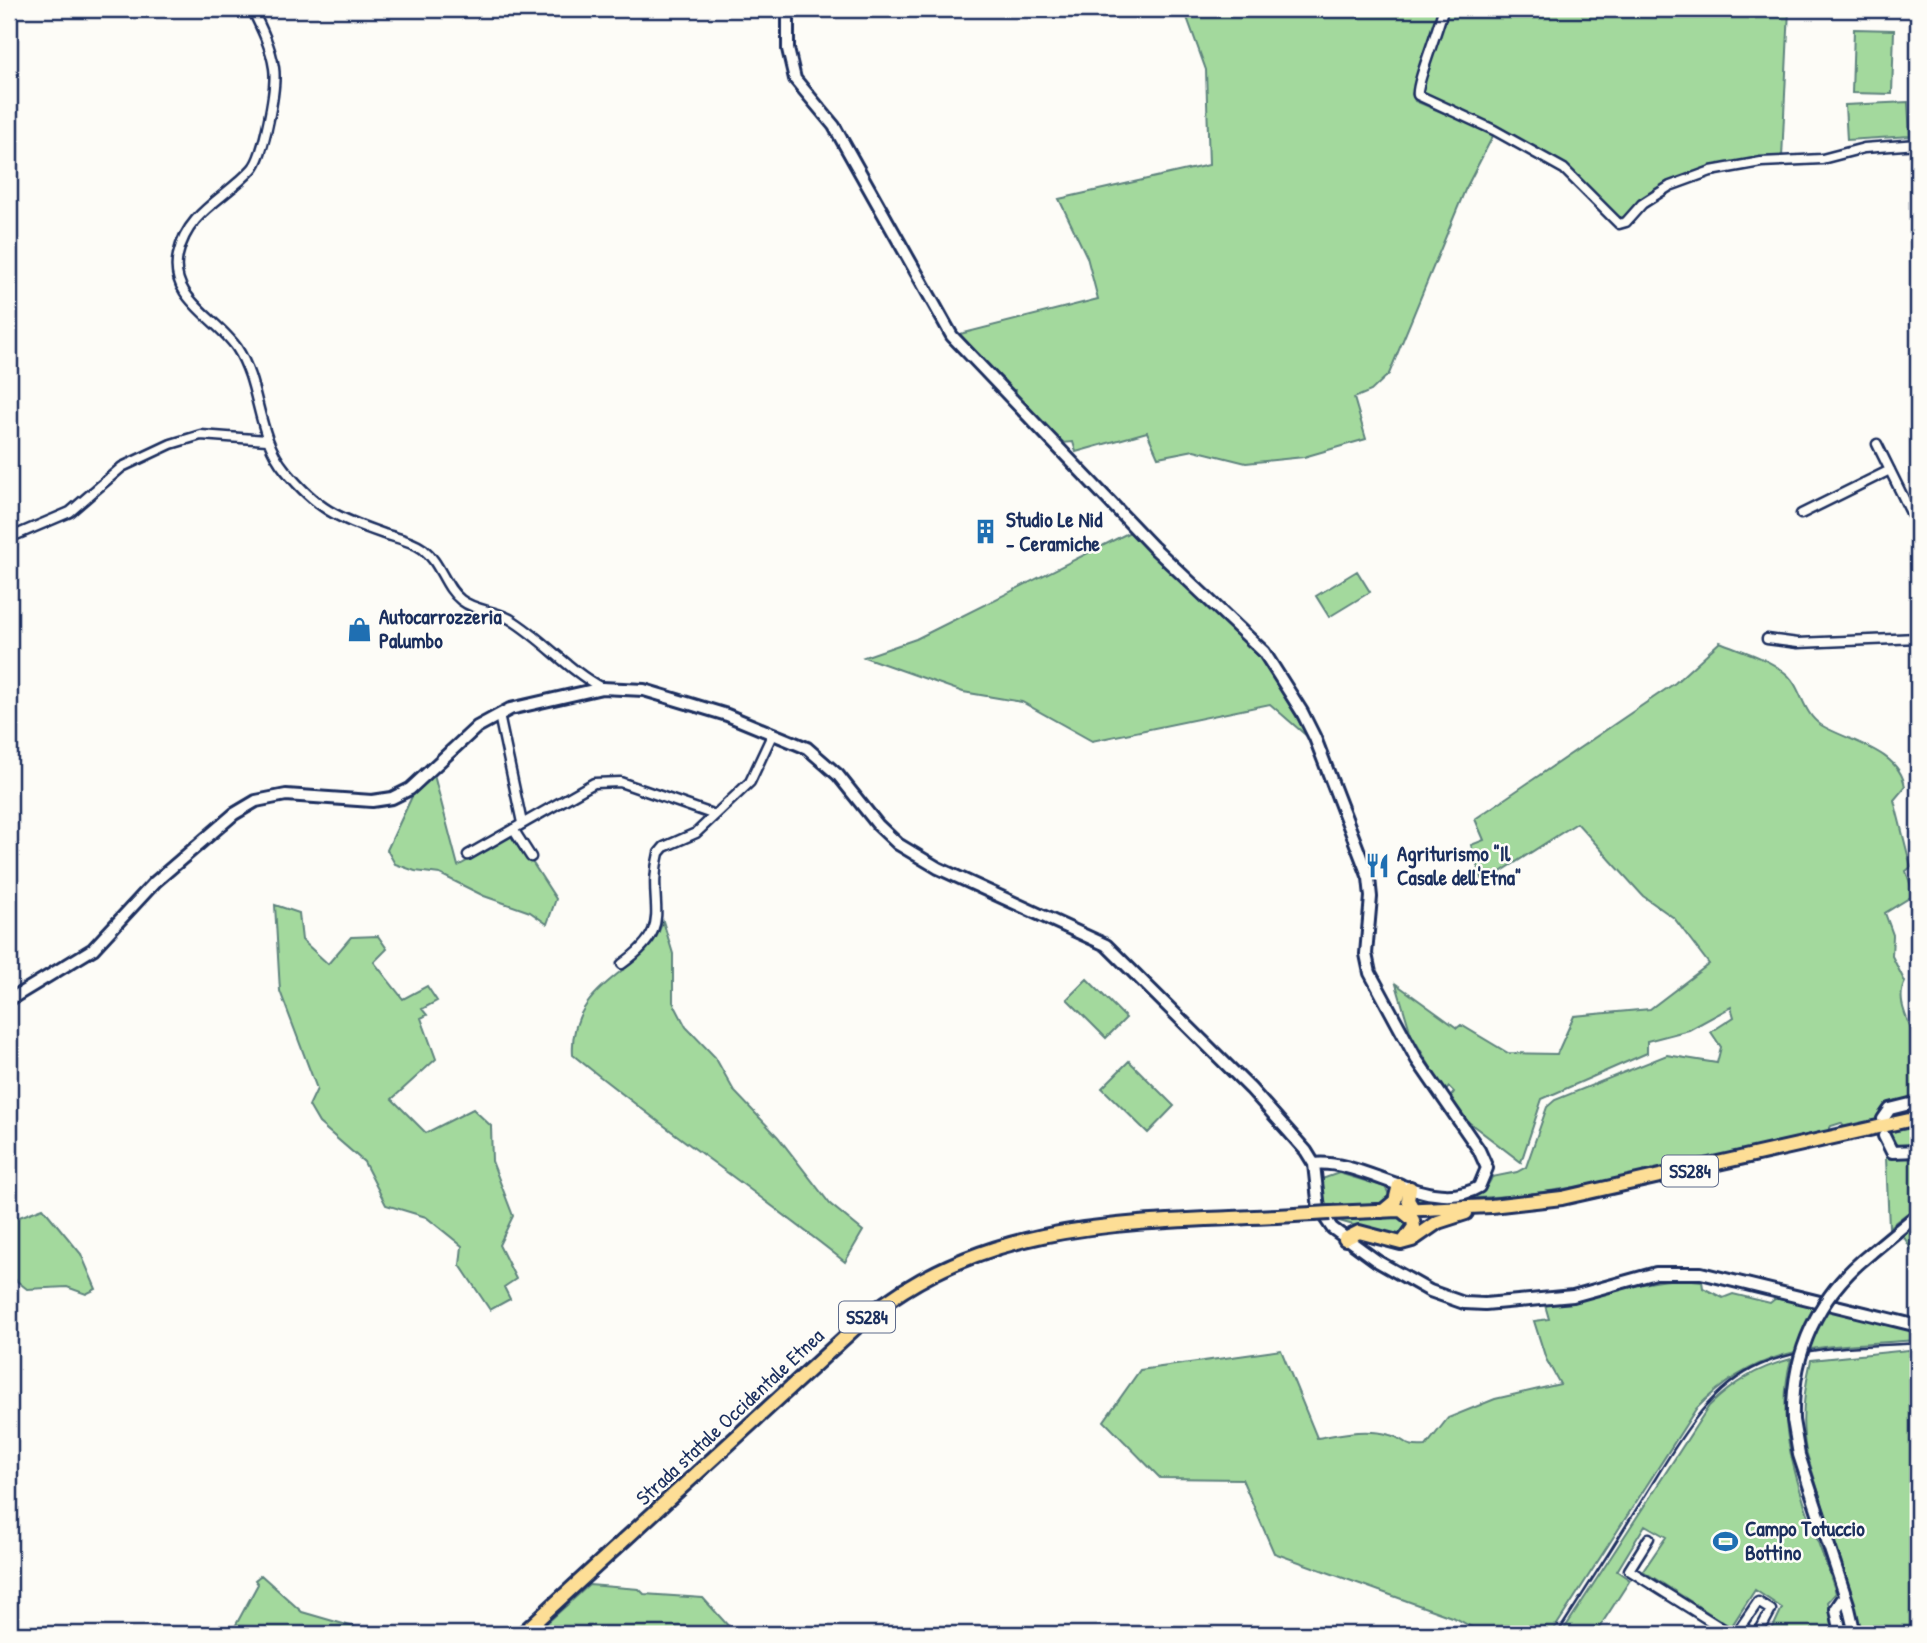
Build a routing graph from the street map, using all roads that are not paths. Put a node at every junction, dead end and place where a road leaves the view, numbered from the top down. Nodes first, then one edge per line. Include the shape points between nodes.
1 (252, 9) edge
2 (788, 9) edge
3 (1443, 9) edge
4 (1918, 144) edge
5 (267, 440) junction
6 (1877, 444) dead end
7 (1890, 470) junction
8 (1801, 514) dead end
9 (1918, 527) edge
10 (9, 537) edge
11 (1918, 638) edge
12 (1767, 639) dead end
13 (602, 688) junction
14 (499, 715) junction
15 (773, 733) junction
16 (715, 815) junction
17 (522, 824) junction
18 (513, 829) junction
19 (468, 855) dead end
20 (531, 857) dead end
21 (622, 964) dead end
22 (9, 1000) edge
23 (1918, 1102) edge
24 (1918, 1119) edge
25 (1885, 1127) junction
26 (1918, 1151) edge
27 (1314, 1164) junction
28 (1405, 1186) junction
29 (1491, 1206) junction
30 (1407, 1210) junction
31 (1383, 1211) junction
32 (1918, 1214) edge
33 (1345, 1239) junction
34 (1401, 1243) junction
35 (1918, 1326) edge
36 (1650, 1538) dead end
37 (1843, 1603) junction
38 (1716, 1630) edge
39 (1856, 1633) edge
40 (522, 1634) edge
41 (1733, 1634) edge
42 (1758, 1634) edge
43 (1841, 1634) edge

1 - 5 street via 275,72 261,155 242,179 196,217 181,243 176,267 184,293 244,360
2 - 28 street via 788,49 795,79 834,126 951,337 1153,547 1264,652 1308,723 1369,877 1366,954 1370,973 1418,1060 1487,1168 1483,1182 1466,1194
3 - 4 street via 1418,95 1564,169 1619,224 1670,186 1712,171
5 - 10 street via 201,435 171,444 122,467 70,512
5 - 13 street via 283,468 319,507 422,548 463,602 509,618 576,674
6 - 7 street
7 - 8 street
7 - 9 street
11 - 12 street via 1798,643
13 - 14 street via 523,705
13 - 15 street via 662,694
14 - 17 street
14 - 22 street via 464,737 410,789 392,798 372,801 286,794 245,806 155,882 103,940
15 - 16 street via 750,782
15 - 27 street via 820,757 898,844 938,868 1118,954 1251,1089
16 - 17 street via 613,781 586,786
16 - 21 street via 696,833 659,853 653,898 657,925 645,946
17 - 18 street
18 - 19 street
18 - 20 street
23 - 25 street via 1890,1109
24 - 25 main road
25 - 26 street via 1892,1152
25 - 29 main road, SS284 via 1604,1190
27 - 28 street via 1334,1165
27 - 33 street via 1319,1209
28 - 30 main road
28 - 31 main road
29 - 30 main road, SS284
29 - 34 main road via 1447,1218
30 - 31 main road, SS284
30 - 34 main road via 1414,1227
31 - 40 main road, Strada statale Occidentale Etnea / SS284, bridge via 1052,1232 1000,1244 923,1278 867,1317
32 - 37 street, bridge via 1838,1283 1811,1326 1795,1376 1793,1420 1799,1455
33 - 34 main road via 1359,1232
33 - 35 street via 1430,1291 1474,1305 1573,1296 1656,1273 1701,1273
36 - 38 street via 1629,1570
37 - 39 street
37 - 43 street via 1836,1616
38 - 41 street
41 - 42 street via 1758,1602 1771,1610

